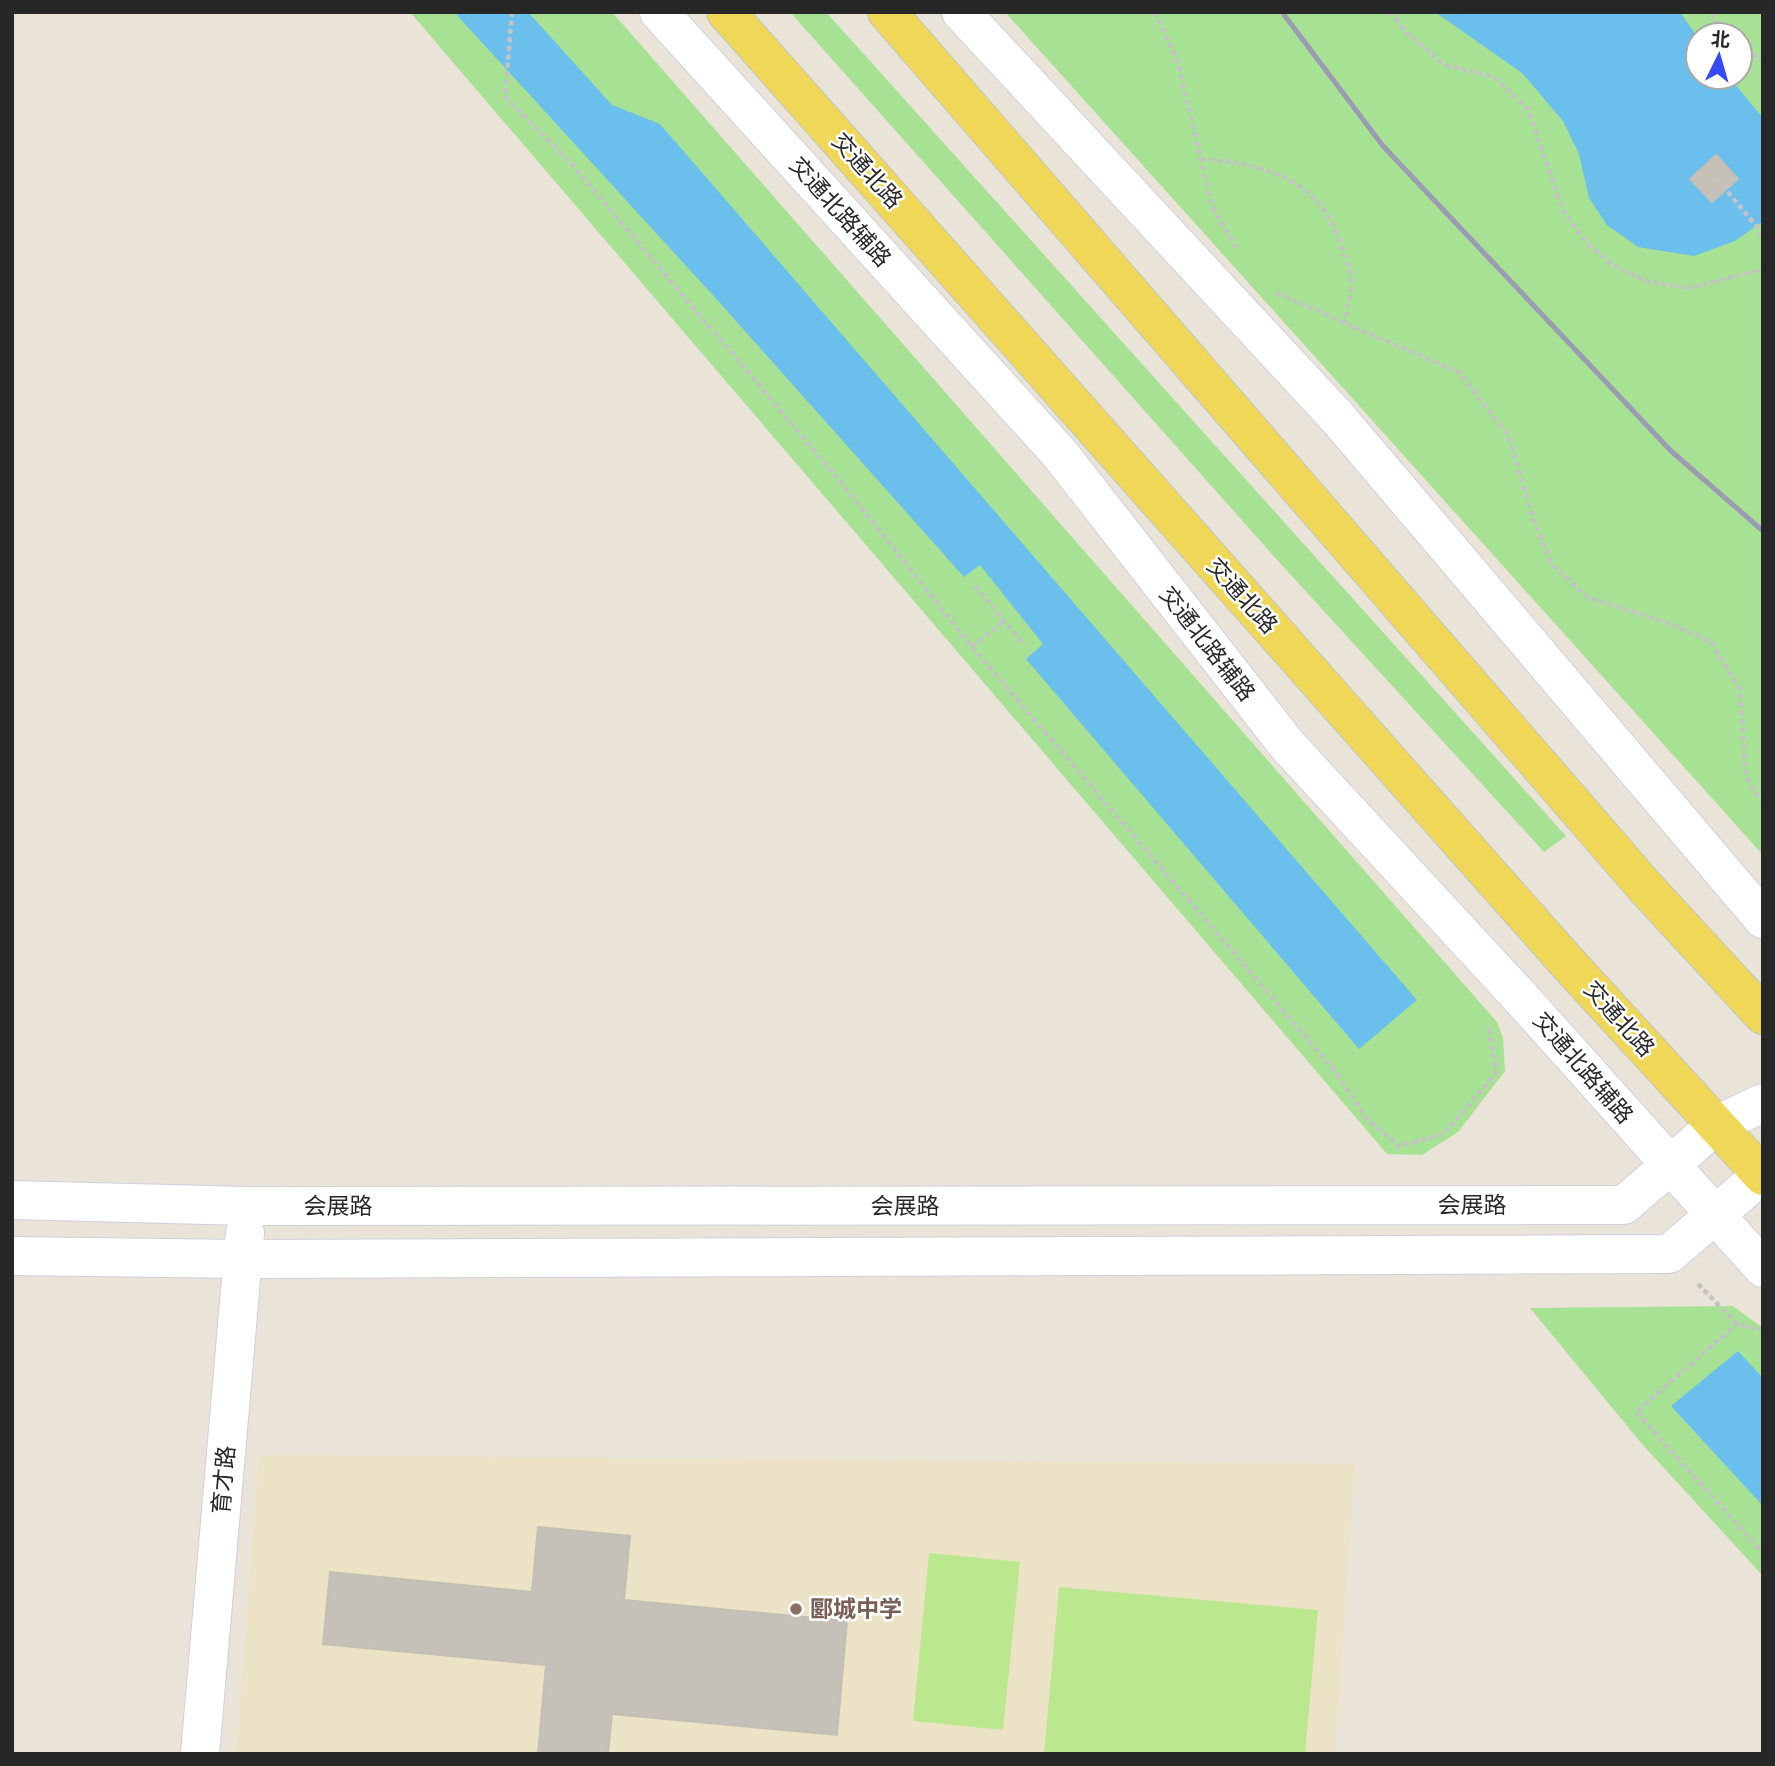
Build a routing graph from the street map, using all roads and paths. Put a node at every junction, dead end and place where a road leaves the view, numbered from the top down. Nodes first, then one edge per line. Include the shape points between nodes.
1 (512, 12) edge
2 (659, 12) edge
3 (726, 12) edge
4 (887, 12) edge
5 (961, 12) edge
6 (1156, 12) edge
7 (1390, 12) edge
8 (1200, 159) junction
9 (1717, 179) dead end
10 (1763, 240) edge
11 (1239, 252) dead end
12 (1763, 269) edge
13 (1270, 285) dead end
14 (1345, 322) junction
15 (975, 586) dead end
16 (1004, 621) junction
17 (1025, 646) dead end
18 (972, 647) junction
19 (1763, 804) edge
20 (1763, 919) edge
21 (1763, 1015) edge
22 (1488, 1026) dead end
23 (1763, 1103) edge
24 (1716, 1125) junction
25 (1670, 1166) junction
26 (1763, 1175) edge
27 (12, 1200) edge
28 (247, 1206) junction
29 (1714, 1216) junction
30 (12, 1256) edge
31 (243, 1259) junction
32 (1763, 1268) edge
33 (1698, 1284) dead end
34 (1737, 1324) junction
35 (1763, 1330) edge
36 (1763, 1553) edge
37 (200, 1754) edge

1 - 18 path via 505,97 588,183 840,481
2 - 25 street, 交通北路辅路 via 1060,454 1288,746
3 - 24 main road, 交通北路
4 - 21 main road via 1637,877
5 - 20 street via 1337,417
6 - 8 path via 1177,60
7 - 12 path via 1445,65 1494,77 1528,109 1563,211 1587,243 1612,265 1648,282 1690,288
8 - 11 path via 1212,206
8 - 14 path via 1280,173 1316,199 1338,232 1351,279
9 - 10 path
13 - 14 path via 1277,293
14 - 19 path via 1460,373 1508,435 1552,564 1587,597 1711,642 1740,690 1746,778
15 - 16 path
16 - 17 path
16 - 18 path
18 - 22 path via 1335,1072 1366,1118 1399,1146 1444,1134 1497,1072
23 - 24 street, 会展路
24 - 25 street, 会展路
24 - 26 main road, 交通北路
25 - 28 street, 会展路 via 1623,1205
25 - 29 street, 交通北路辅路
26 - 29 street
27 - 28 street, 会展路
28 - 31 street, 育才路
29 - 31 street via 1669,1254
29 - 32 street, 交通北路辅路
30 - 31 street
31 - 37 street, 育才路
33 - 34 path
34 - 35 path
34 - 36 path via 1636,1412

